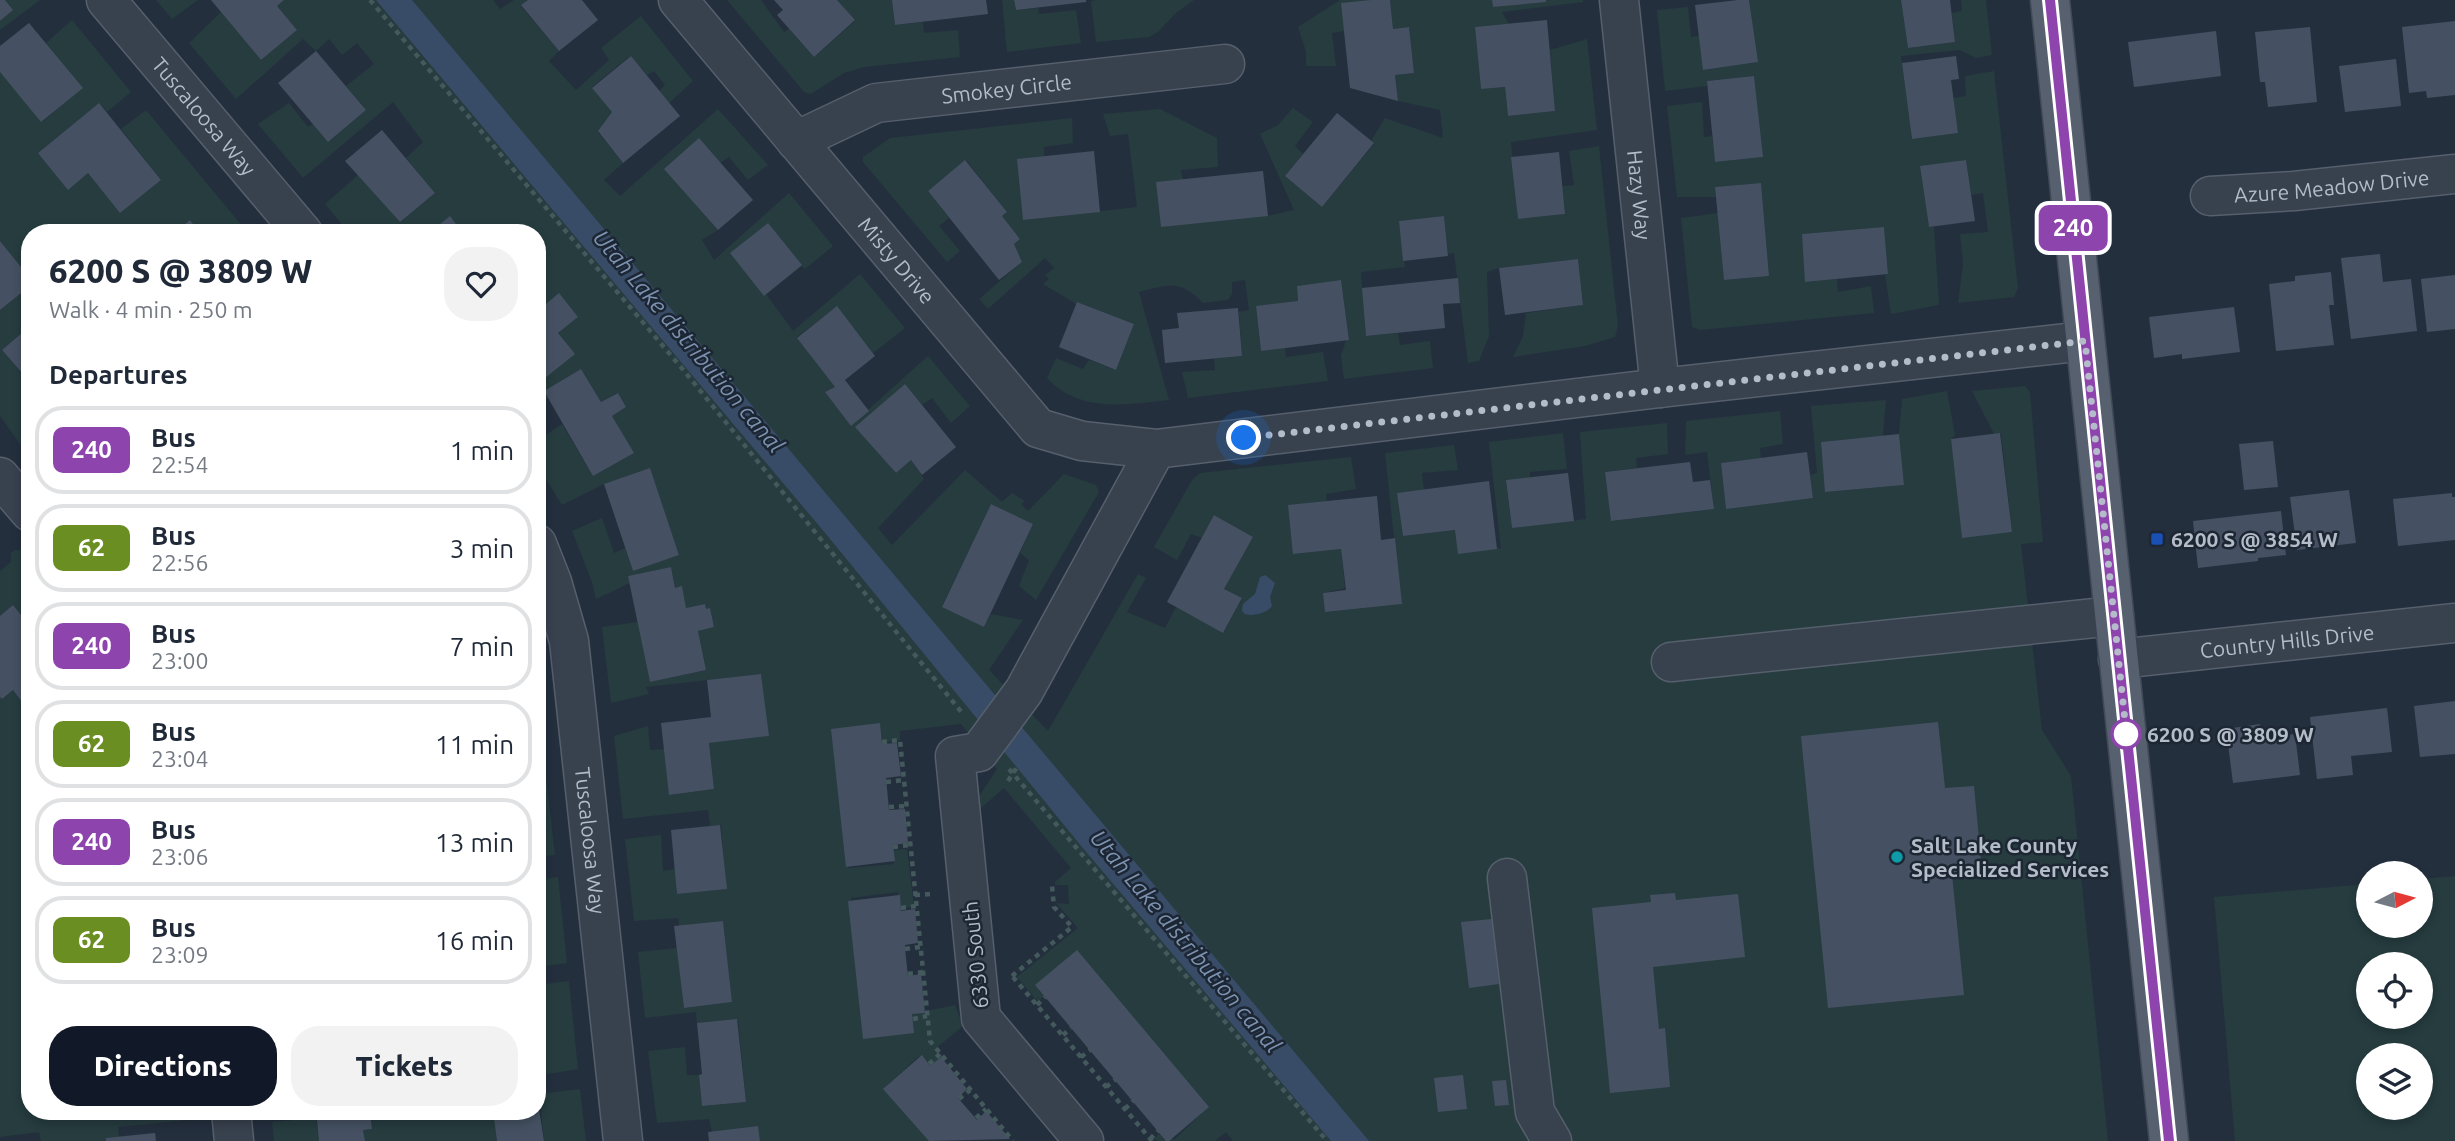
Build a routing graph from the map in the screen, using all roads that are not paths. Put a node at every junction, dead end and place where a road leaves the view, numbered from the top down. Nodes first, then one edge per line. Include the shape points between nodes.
1 (106, 0) edge
2 (678, 0) edge
3 (1619, 0) edge
4 (2050, 0) edge
5 (1224, 64) dead end
6 (796, 141) junction
7 (2455, 174) edge
8 (2210, 196) dead end
9 (295, 224) edge
10 (2085, 341) junction
11 (1660, 388) junction
12 (1156, 449) junction
13 (546, 567) edge
14 (2114, 616) junction
15 (2455, 623) edge
16 (2118, 659) junction
17 (1671, 662) dead end
18 (1507, 878) dead end
19 (232, 1120) edge
20 (234, 1141) edge
21 (623, 1141) edge
22 (1084, 1141) edge
23 (1552, 1141) edge
24 (2169, 1141) edge

1 - 9 street, Tuscaloosa Way
2 - 6 street, Misty Drive
3 - 11 street, Hazy Way
4 - 10 main road
5 - 6 street, Smokey Circle via 876,103
6 - 12 street, Misty Drive via 1038,428 1082,441
7 - 8 street, Azure Meadow Drive
10 - 11 street, Misty Drive
10 - 14 main road
11 - 12 street, Misty Drive
12 - 22 street, 6330 South via 1024,691 983,747 955,756 981,1018
13 - 21 street, Tuscaloosa Way via 569,641
14 - 16 main road
14 - 17 street
15 - 16 street, Country Hills Drive
16 - 24 main road
18 - 23 street via 1535,1112
19 - 20 street

